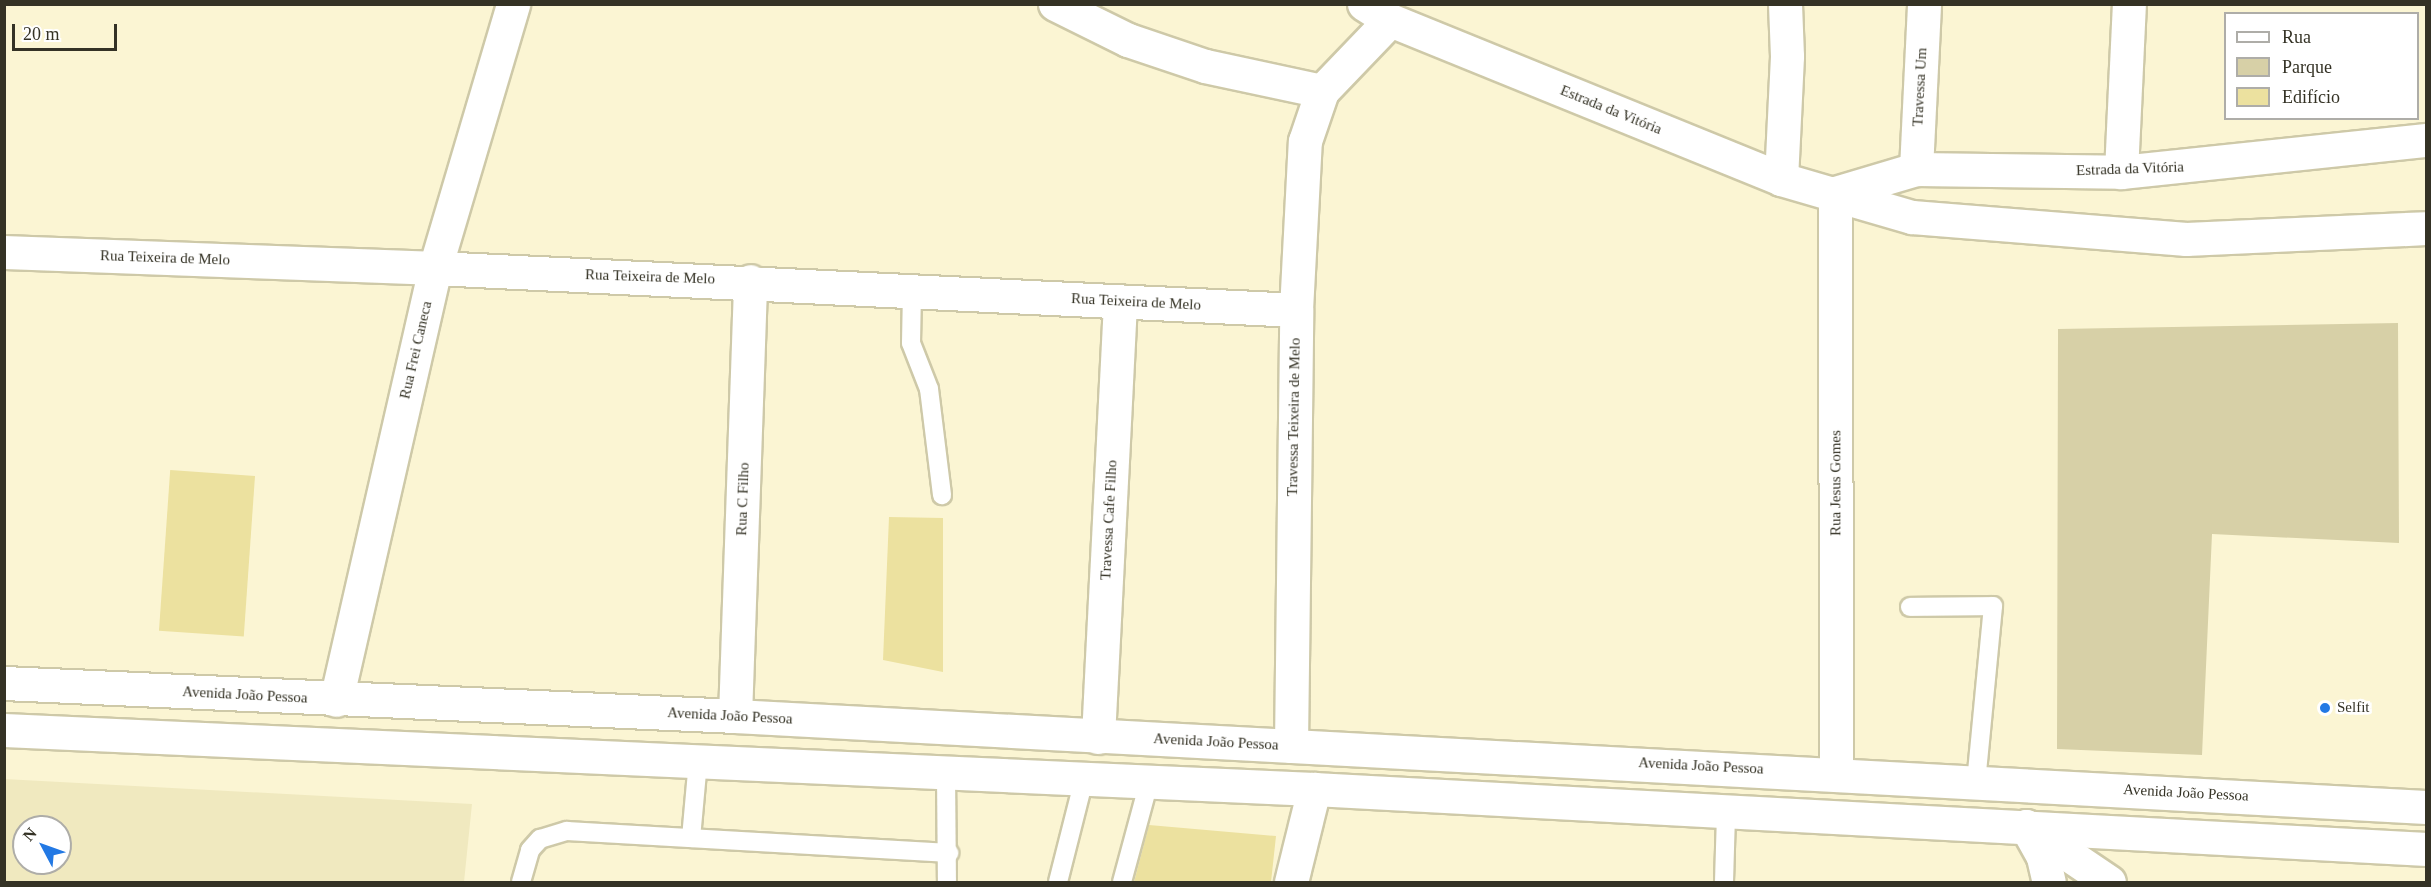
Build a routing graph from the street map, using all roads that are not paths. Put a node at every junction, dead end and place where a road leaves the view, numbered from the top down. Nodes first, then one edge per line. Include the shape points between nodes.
1 (513, 4) edge
2 (1055, 4) edge
3 (1785, 4) edge
4 (1924, 4) edge
5 (2129, 4) edge
6 (1377, 12) edge
7 (1322, 91) junction
8 (2427, 140) edge
9 (1916, 169) junction
10 (2121, 172) junction
11 (1781, 179) junction
12 (1835, 193) junction
13 (2427, 228) edge
14 (4, 252) edge
15 (435, 268) junction
16 (750, 281) junction
17 (912, 291) junction
18 (1120, 302) junction
19 (1296, 310) junction
20 (942, 495) dead end
21 (1910, 607) dead end
22 (4, 683) edge
23 (336, 700) junction
24 (735, 716) junction
25 (4, 729) edge
26 (1098, 737) junction
27 (1291, 746) junction
28 (698, 761) junction
29 (946, 773) junction
30 (1836, 773) junction
31 (1084, 779) junction
32 (1976, 781) junction
33 (1149, 782) junction
34 (1314, 789) junction
35 (2427, 807) edge
36 (1726, 813) junction
37 (2026, 826) junction
38 (691, 838) junction
39 (2427, 849) edge
40 (949, 853) junction
41 (521, 882) edge
42 (947, 882) edge
43 (1058, 882) edge
44 (1122, 882) edge
45 (1291, 882) edge
46 (1724, 882) edge
47 (2049, 882) edge
48 (2109, 882) edge

1 - 15 street, Rua Frei Caneca
2 - 7 street via 1128,40 1194,63
3 - 11 street via 1787,56
4 - 9 street, Travessa Um
5 - 10 street
6 - 7 street, Estrada da Vitória
6 - 11 street, Estrada da Vitória
7 - 19 street, Travessa Teixeira de Melo via 1305,141
8 - 10 street, Estrada da Vitória
9 - 10 street, Estrada da Vitória
9 - 12 street, Estrada da Vitória
11 - 12 street, Estrada da Vitória
12 - 13 street, Estrada da Vitória via 1912,217 2186,239
12 - 30 street, Rua Jesus Gomes
14 - 15 street, Rua Teixeira de Melo
15 - 16 street, Rua Teixeira de Melo
15 - 23 street, Rua Frei Caneca
16 - 17 street, Rua Teixeira de Melo
16 - 24 street, Rua C Filho
17 - 18 street, Rua Teixeira de Melo
17 - 20 lane via 911,343 929,389
18 - 19 street, Rua Teixeira de Melo
18 - 26 street, Travessa Cafe Filho
19 - 27 street, Travessa Teixeira de Melo
21 - 32 lane via 1993,606
22 - 23 street, Avenida João Pessoa
23 - 24 street, Avenida João Pessoa
24 - 26 street, Avenida João Pessoa
25 - 28 street
26 - 27 street, Avenida João Pessoa
27 - 30 street, Avenida João Pessoa
28 - 29 street
28 - 38 lane
29 - 31 street
29 - 40 lane
30 - 32 street, Avenida João Pessoa
31 - 33 street
31 - 43 lane
32 - 35 street, Avenida João Pessoa
33 - 34 street
33 - 44 lane
34 - 36 street
34 - 45 street
36 - 37 street
36 - 46 lane
37 - 39 street
37 - 47 street via 2043,857
37 - 48 street
38 - 40 lane
38 - 41 lane via 552,832 530,850
40 - 42 lane

